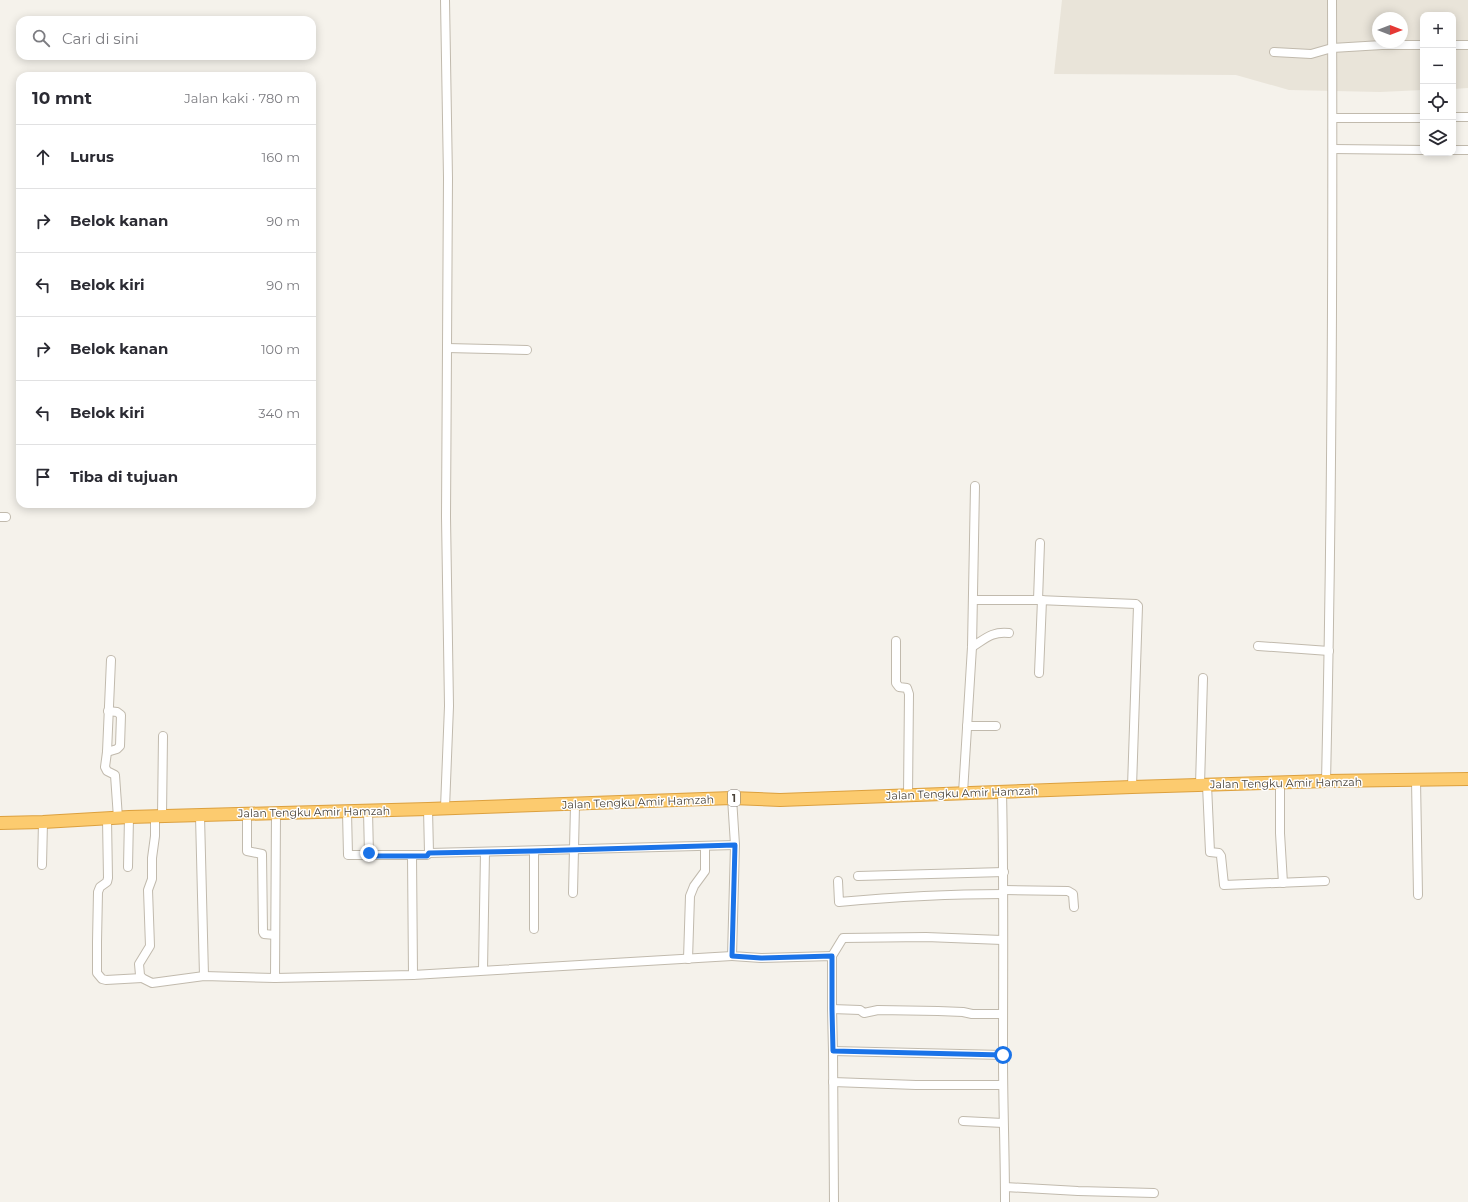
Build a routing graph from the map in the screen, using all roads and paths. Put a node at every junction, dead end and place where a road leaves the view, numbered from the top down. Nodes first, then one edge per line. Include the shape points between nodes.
1 (445, 0) edge
2 (1332, 0) edge
3 (1420, 45) edge
4 (1456, 45) edge
5 (1468, 45) edge
6 (1332, 48) junction
7 (1274, 52) dead end
8 (1456, 117) edge
9 (1468, 117) edge
10 (1333, 118) junction
11 (1420, 118) edge
12 (1333, 149) junction
13 (1420, 150) edge
14 (1456, 150) edge
15 (1468, 150) edge
16 (448, 348) junction
17 (526, 350) dead end
18 (975, 486) dead end
19 (1040, 543) dead end
20 (973, 600) junction
21 (1040, 600) junction
22 (1009, 633) dead end
23 (896, 641) dead end
24 (1258, 646) dead end
25 (972, 647) junction
26 (1329, 651) junction
27 (111, 660) dead end
28 (1038, 672) dead end
29 (1203, 678) dead end
30 (108, 711) junction
31 (967, 726) junction
32 (996, 726) dead end
33 (163, 736) dead end
34 (107, 752) junction
35 (1468, 779) edge
36 (1416, 780) junction
37 (1326, 781) junction
38 (1280, 783) junction
39 (1204, 785) junction
40 (1132, 787) junction
41 (1002, 792) junction
42 (963, 793) junction
43 (908, 795) junction
44 (732, 798) junction
45 (575, 804) junction
46 (445, 808) junction
47 (428, 809) junction
48 (368, 811) junction
49 (347, 812) junction
50 (276, 813) junction
51 (247, 814) junction
52 (200, 816) junction
53 (158, 817) junction
54 (118, 818) junction
55 (43, 822) junction
56 (0, 823) edge
57 (735, 845) junction
58 (705, 846) junction
59 (575, 850) junction
60 (534, 851) junction
61 (485, 852) junction
62 (429, 853) junction
63 (369, 855) junction
64 (412, 856) junction
65 (42, 865) dead end
66 (128, 867) dead end
67 (1004, 872) junction
68 (858, 876) dead end
69 (838, 881) dead end
70 (1326, 881) dead end
71 (1283, 884) junction
72 (1004, 892) junction
73 (573, 893) dead end
74 (1418, 895) dead end
75 (1074, 908) dead end
76 (534, 929) dead end
77 (275, 935) junction
78 (1002, 940) junction
79 (732, 956) junction
80 (832, 956) junction
81 (688, 959) junction
82 (483, 970) junction
83 (413, 975) junction
84 (204, 976) junction
85 (142, 978) junction
86 (275, 978) junction
87 (832, 1009) junction
88 (1003, 1014) junction
89 (833, 1051) junction
90 (1003, 1055) junction
91 (833, 1082) junction
92 (1003, 1085) junction
93 (963, 1121) dead end
94 (1003, 1123) junction
95 (1005, 1187) junction
96 (1154, 1192) dead end
97 (834, 1202) edge
98 (1005, 1202) edge

1 - 16 street
2 - 6 street
3 - 6 street
4 - 5 street
6 - 7 street via 1311,54
6 - 10 street
8 - 9 street
10 - 11 street
10 - 12 street
12 - 13 street
12 - 26 street
14 - 15 street
16 - 17 street
16 - 46 street via 446,517 449,706
18 - 20 street
19 - 21 street
20 - 21 street
20 - 25 street
21 - 28 street
21 - 40 street via 1138,606
22 - 25 street via 991,634
23 - 43 street via 896,683 899,687 907,688 909,694
24 - 26 street
25 - 31 street
26 - 37 street
27 - 30 street
29 - 39 street
30 - 34 street
30 - 34 street via 121,715 120,746
31 - 32 street
31 - 42 street
33 - 53 street
34 - 54 street via 105,767 115,775
35 - 36 highway, Jalan Tengku Amir Hamzah / 1
36 - 37 highway, Jalan Tengku Amir Hamzah / 1
36 - 74 street
37 - 38 highway, Jalan Tengku Amir Hamzah / 1
38 - 39 highway, Jalan Tengku Amir Hamzah / 1
38 - 71 street
39 - 40 highway, Jalan Tengku Amir Hamzah / 1
39 - 71 street via 1210,852 1219,853 1221,856 1224,885
40 - 41 highway, Jalan Tengku Amir Hamzah / 1
41 - 42 highway, Jalan Tengku Amir Hamzah / 1
41 - 67 street
42 - 43 highway, Jalan Tengku Amir Hamzah / 1
43 - 44 highway, Jalan Tengku Amir Hamzah / 1 via 780,800
44 - 45 highway, Jalan Tengku Amir Hamzah / 1
44 - 57 street
45 - 46 highway, Jalan Tengku Amir Hamzah / 1
45 - 59 street
46 - 47 highway, Jalan Tengku Amir Hamzah / 1
47 - 48 highway, Jalan Tengku Amir Hamzah / 1
47 - 62 street
48 - 49 highway, Jalan Tengku Amir Hamzah / 1
48 - 63 street
49 - 50 highway, Jalan Tengku Amir Hamzah / 1
49 - 63 street via 348,855
50 - 51 highway, Jalan Tengku Amir Hamzah / 1
50 - 77 street
51 - 52 highway, Jalan Tengku Amir Hamzah / 1
51 - 77 street via 247,851 262,854 263,932
52 - 53 highway, Jalan Tengku Amir Hamzah / 1
52 - 84 street
53 - 54 highway, Jalan Tengku Amir Hamzah / 1
53 - 85 street via 152,878 148,890 150,946 139,964
54 - 55 highway, Jalan Tengku Amir Hamzah / 1
54 - 66 street
54 - 85 street via 107,882 98,892 97,973 106,980
55 - 56 highway, Jalan Tengku Amir Hamzah / 1
55 - 65 street
57 - 58 street
57 - 79 street
58 - 59 street
58 - 81 street via 705,871 690,896
59 - 60 street
59 - 73 street
60 - 61 street
60 - 76 street
61 - 62 street
61 - 82 street
62 - 64 street via 427,856
63 - 64 street
64 - 83 street
67 - 68 street
67 - 72 street
69 - 72 street via 839,902
70 - 71 street
72 - 75 street via 1068,891 1073,894
72 - 78 street
77 - 86 street
78 - 80 street via 926,937 843,938
78 - 88 street
79 - 80 street
79 - 81 street
80 - 87 street
81 - 82 street
82 - 83 street
83 - 86 street
84 - 85 street via 152,983
84 - 86 street
87 - 88 street via 860,1010 864,1013 878,1010
87 - 89 street
88 - 90 street
89 - 90 street
89 - 91 street
90 - 92 street
91 - 92 street
91 - 97 street
92 - 94 street
93 - 94 street
94 - 95 street
95 - 96 street
95 - 98 street

